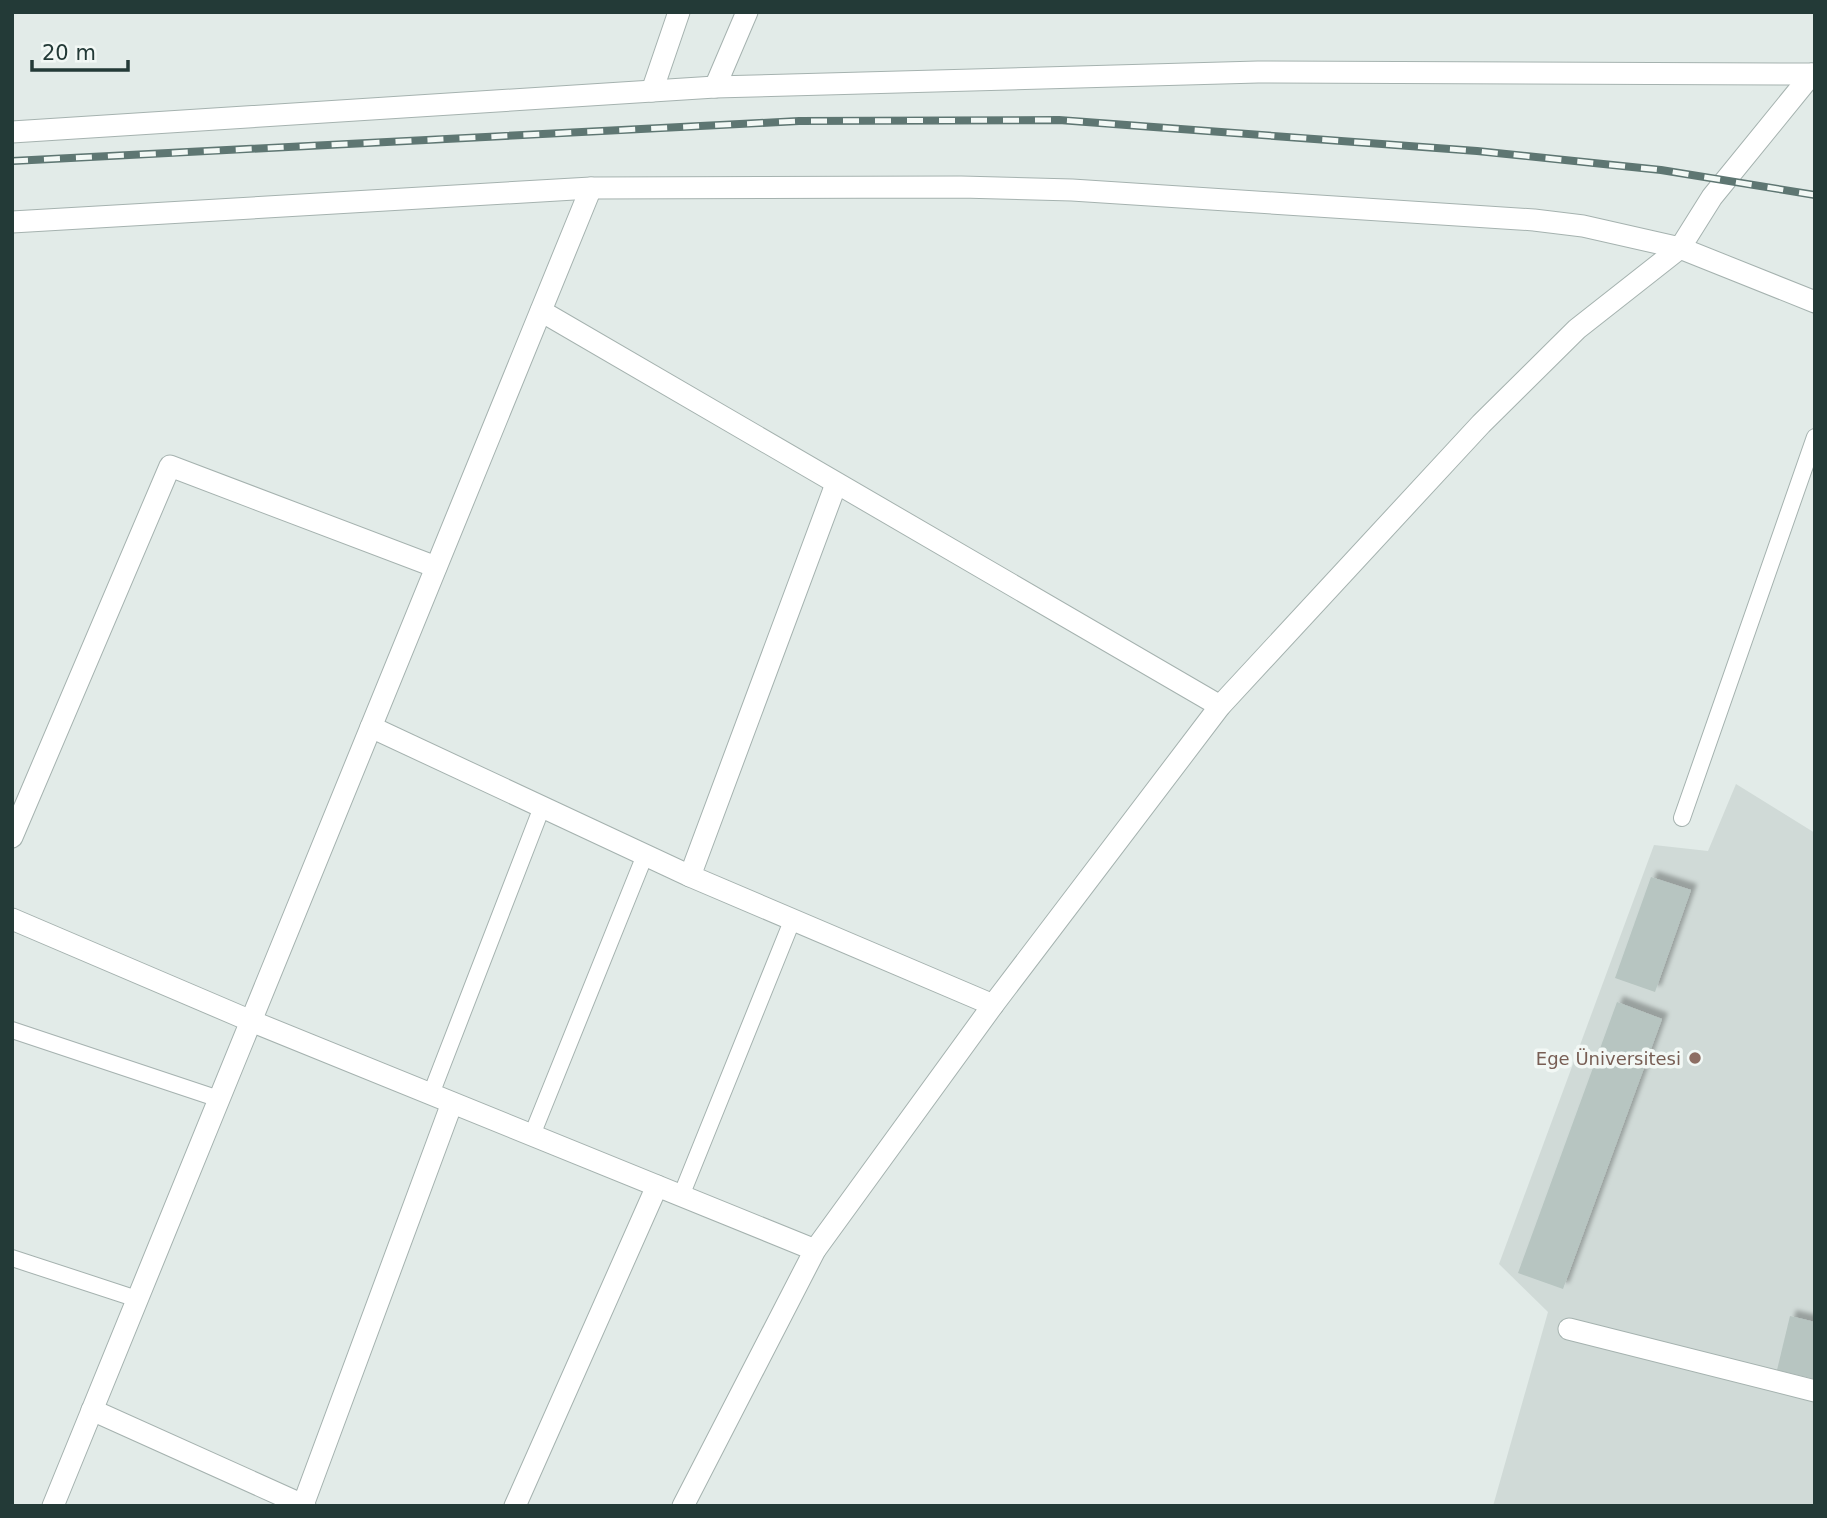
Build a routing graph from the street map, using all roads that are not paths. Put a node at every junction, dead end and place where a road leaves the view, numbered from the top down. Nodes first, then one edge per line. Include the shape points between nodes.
1 (679, 12) edge
2 (747, 12) edge
3 (1814, 73) edge
4 (715, 87) junction
5 (652, 91) junction
6 (12, 132) edge
7 (591, 188) junction
8 (12, 222) edge
9 (1680, 248) junction
10 (1815, 302) edge
11 (541, 312) junction
12 (1815, 437) edge
13 (836, 484) junction
14 (436, 567) junction
15 (1220, 706) junction
16 (371, 727) junction
17 (542, 807) junction
18 (1682, 818) dead end
19 (12, 836) edge
20 (645, 855) junction
21 (690, 876) junction
22 (12, 919) edge
23 (792, 920) junction
24 (993, 1005) junction
25 (251, 1021) junction
26 (12, 1030) edge
27 (430, 1094) junction
28 (219, 1099) junction
29 (452, 1103) junction
30 (532, 1135) junction
31 (657, 1186) junction
32 (681, 1196) junction
33 (814, 1250) junction
34 (12, 1258) edge
35 (137, 1299) junction
36 (1569, 1329) dead end
37 (1815, 1391) edge
38 (92, 1410) junction
39 (304, 1505) edge
40 (53, 1506) edge
41 (515, 1506) edge
42 (683, 1506) edge

1 - 5 street
2 - 4 street
3 - 4 street via 1258,72
3 - 9 street via 1712,197
4 - 5 street
5 - 6 street
7 - 8 street
7 - 9 street via 1072,190 1534,219
7 - 11 street
9 - 10 street
9 - 15 street via 1577,329 1538,367
11 - 13 street
11 - 14 street
12 - 18 lane
13 - 15 street
13 - 21 street
14 - 16 street
14 - 19 street via 170,466
15 - 24 street
16 - 17 street
16 - 25 street
17 - 20 street
17 - 27 lane
20 - 21 street
20 - 30 lane
21 - 23 street
22 - 25 street
23 - 24 street
23 - 32 lane
24 - 33 street
25 - 27 street
25 - 28 street
26 - 28 lane
27 - 29 street
28 - 35 street
29 - 30 street
29 - 39 street
30 - 31 street
31 - 32 street
31 - 41 street
32 - 33 street
33 - 42 street
34 - 35 lane
35 - 38 street
36 - 37 street
38 - 39 street
38 - 40 street

